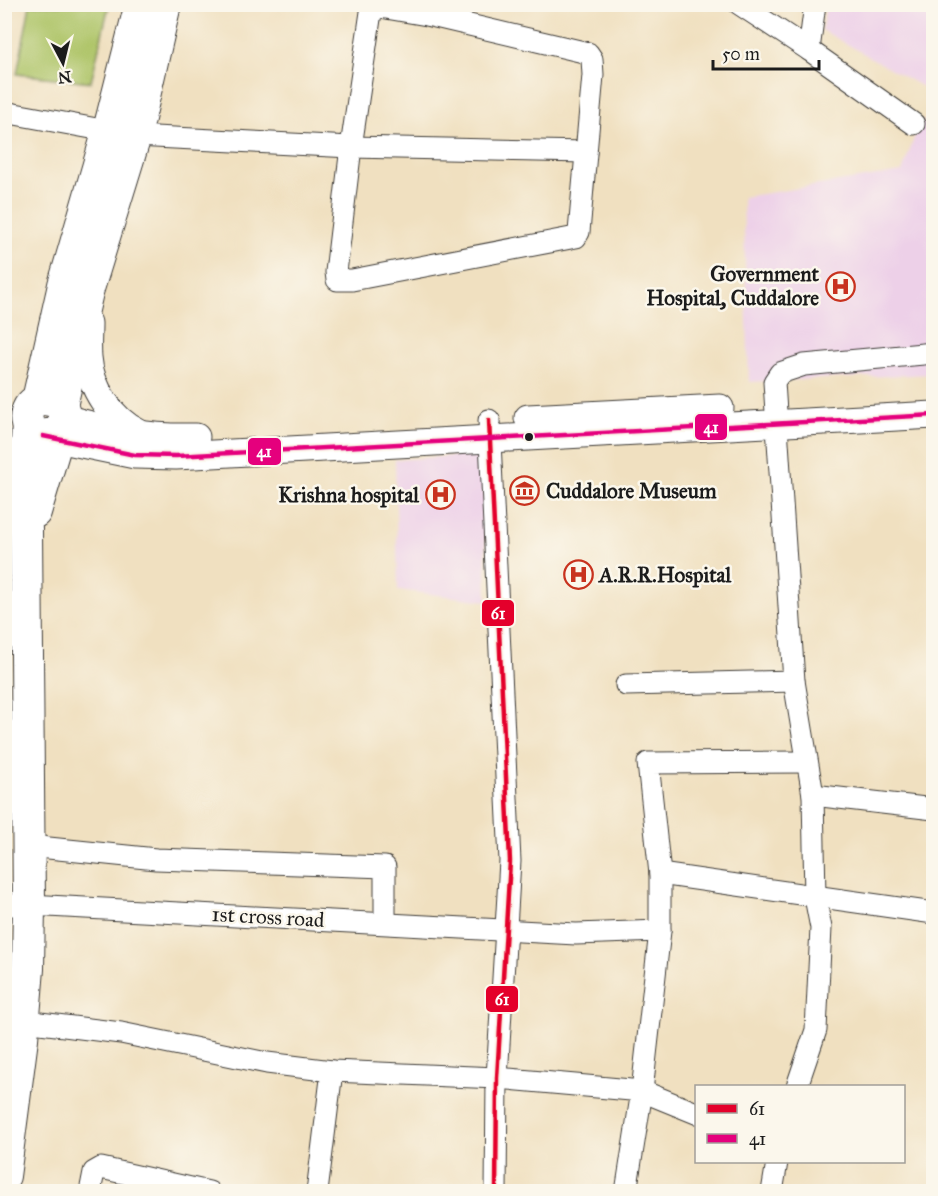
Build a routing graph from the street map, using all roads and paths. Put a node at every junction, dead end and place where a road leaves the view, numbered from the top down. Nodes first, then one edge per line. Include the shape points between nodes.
1 (141, 4) edge
2 (165, 4) edge
3 (739, 4) edge
4 (815, 4) edge
5 (809, 50) junction
6 (4, 112) edge
7 (914, 124) dead end
8 (122, 133) junction
9 (351, 147) junction
10 (586, 152) junction
11 (87, 292) junction
12 (933, 353) edge
13 (933, 396) edge
14 (776, 414) junction
15 (933, 415) edge
16 (50, 422) junction
17 (490, 429) junction
18 (140, 445) junction
19 (46, 476) junction
20 (26, 529) junction
21 (15, 631) edge
22 (795, 681) junction
23 (626, 685) dead end
24 (16, 731) edge
25 (807, 762) junction
26 (813, 795) junction
27 (933, 809) edge
28 (29, 846) junction
29 (660, 874) junction
30 (815, 897) junction
31 (17, 905) edge
32 (933, 913) edge
33 (385, 923) junction
34 (507, 930) junction
35 (660, 931) junction
36 (17, 1033) edge
37 (332, 1071) junction
38 (497, 1078) junction
39 (797, 1085) edge
40 (642, 1091) junction
41 (695, 1113) edge
42 (777, 1163) edge
43 (5, 1169) edge
44 (92, 1182) edge
45 (209, 1191) edge
46 (317, 1191) edge
47 (496, 1191) edge
48 (626, 1191) edge
49 (772, 1191) edge

1 - 8 highway
2 - 8 highway
3 - 5 street
4 - 5 street
5 - 7 street
6 - 8 street
8 - 9 street
8 - 11 highway
8 - 16 highway via 64,285
9 - 10 street
9 - 10 street via 370,12 380,7 588,53 593,75
9 - 10 street via 337,280 576,237
11 - 16 highway
11 - 18 main road via 88,360 97,388 110,412
12 - 14 street via 804,365 780,373 774,382
13 - 14 main road
14 - 15 main road
14 - 17 main road
14 - 22 street
16 - 18 main road
16 - 19 highway
16 - 20 highway via 22,512
17 - 18 main road via 176,456
17 - 34 street via 510,861
18 - 19 main road via 72,457
19 - 20 highway
20 - 21 highway
21 - 24 highway
22 - 23 street
22 - 25 street
24 - 28 highway
25 - 26 street
25 - 29 street via 648,763
26 - 27 street
26 - 30 street
28 - 31 highway
28 - 33 street via 156,859 386,867
29 - 30 street
29 - 35 street
30 - 32 street
30 - 39 street via 821,928 816,1030
31 - 33 street, 1st cross road
31 - 36 highway via 28,969
33 - 34 street, 1st cross road
34 - 35 street, 1st cross road via 576,934
34 - 38 street
35 - 40 street
36 - 37 street via 121,1033 267,1063
36 - 43 highway
37 - 38 street
37 - 46 street
38 - 40 street
38 - 47 street
40 - 41 street
40 - 48 street
42 - 49 street
44 - 45 street via 100,1168

